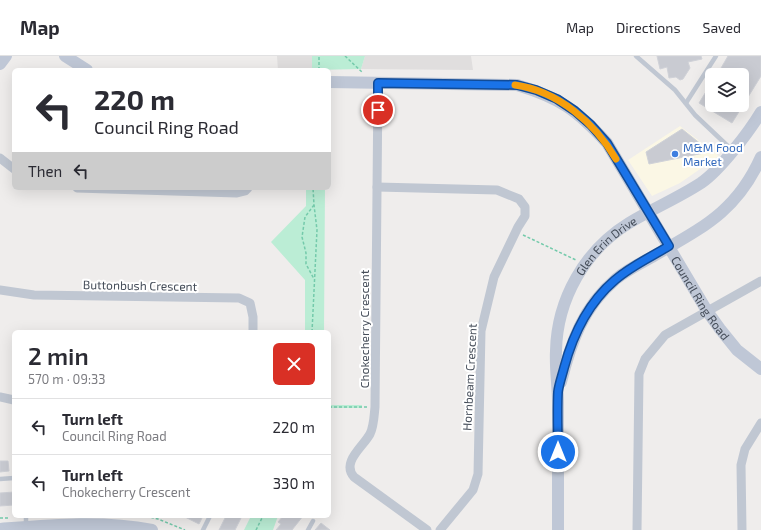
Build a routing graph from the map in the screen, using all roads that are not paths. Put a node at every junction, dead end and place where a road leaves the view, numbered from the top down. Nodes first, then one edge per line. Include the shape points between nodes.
1 (6, 56) edge
2 (65, 56) edge
3 (636, 56) edge
4 (716, 56) edge
5 (0, 64) edge
6 (83, 68) edge
7 (331, 82) edge
8 (378, 83) junction
9 (686, 103) junction
10 (761, 112) edge
11 (733, 150) junction
12 (761, 157) edge
13 (0, 158) edge
14 (12, 167) edge
15 (377, 188) junction
16 (141, 190) edge
17 (246, 190) edge
18 (648, 212) junction
19 (669, 246) junction
20 (761, 281) edge
21 (0, 290) edge
22 (707, 311) junction
23 (253, 330) edge
24 (761, 369) edge
25 (558, 390) junction
26 (0, 397) edge
27 (12, 400) edge
28 (761, 423) edge
29 (12, 478) edge
30 (0, 479) edge
31 (209, 518) edge
32 (313, 521) dead end
33 (26, 522) edge
34 (0, 529) edge
35 (152, 530) edge
36 (203, 530) edge
37 (308, 530) edge
38 (427, 530) edge
39 (440, 530) edge
40 (558, 530) edge
41 (637, 530) edge
42 (742, 530) edge

1 - 5 street
2 - 6 street
3 - 9 lane
4 - 9 lane
7 - 8 street, Council Ring Road
8 - 15 street, Chokecherry Crescent
8 - 18 street, Council Ring Road via 517,85 557,99 591,125 607,143
9 - 11 lane via 695,115
10 - 11 street, Glen Erin Drive
11 - 18 street, Glen Erin Drive via 702,183
12 - 19 street, Glen Erin Drive via 744,188 724,211 697,231
13 - 14 street
15 - 38 street, Chokecherry Crescent via 374,420 370,435 350,464 350,472
15 - 39 street, Hornbeam Crescent via 497,190 519,199 524,207 525,216 494,276 481,331 478,474 473,490
16 - 17 street via 237,193
18 - 19 street, Council Ring Road
18 - 25 street, Glen Erin Drive via 611,236 595,251 569,290 557,333
19 - 22 street, Council Ring Road
19 - 25 street, Glen Erin Drive via 629,270 602,292 587,312 572,341
20 - 22 street
21 - 23 street, Buttonbush Crescent via 34,295 239,298 250,303
22 - 24 street, Council Ring Road via 737,350
22 - 41 street via 665,335 645,359 639,374
25 - 40 street, Glen Erin Drive
26 - 27 street
28 - 42 street via 745,449 741,465
29 - 30 lane
31 - 36 lane
32 - 37 lane
33 - 34 street
33 - 35 street via 112,524

